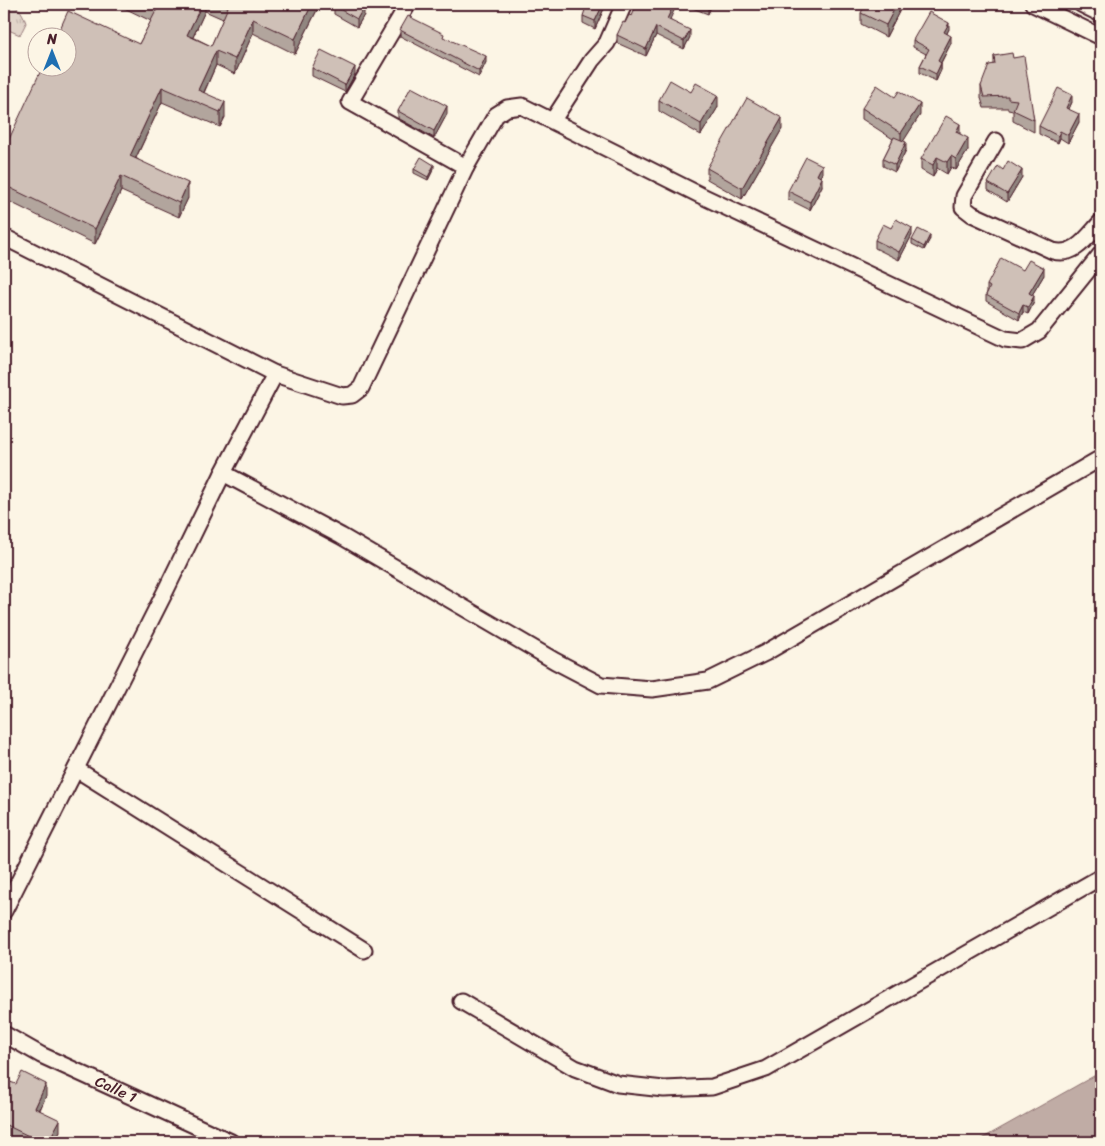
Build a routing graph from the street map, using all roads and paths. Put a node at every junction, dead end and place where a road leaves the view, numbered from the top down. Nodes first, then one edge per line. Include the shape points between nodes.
1 (408, 4) edge
2 (624, 4) edge
3 (1033, 4) edge
4 (1081, 4) edge
5 (1101, 14) edge
6 (1101, 37) edge
7 (554, 120) junction
8 (996, 141) dead end
9 (466, 167) junction
10 (1101, 222) edge
11 (4, 237) edge
12 (1101, 254) edge
13 (275, 374) junction
14 (1101, 458) edge
15 (223, 473) junction
16 (76, 769) junction
17 (1101, 876) edge
18 (4, 911) edge
19 (364, 950) dead end
20 (460, 1001) dead end
21 (4, 1034) edge
22 (231, 1142) edge

1 - 9 street via 350,102
2 - 7 street via 607,43 592,60
3 - 6 street
4 - 5 street
7 - 9 street via 522,106 507,108 496,115
7 - 12 street via 700,195 1005,339 1022,341 1039,331
8 - 10 street via 964,196 963,207 972,214 1064,254 1075,249
9 - 13 street via 361,388 352,395 342,396
11 - 13 street
13 - 15 street
14 - 15 street via 765,653 708,682 652,689 601,684 578,673 342,536
15 - 16 street
16 - 18 street
16 - 19 street
17 - 20 street via 766,1069 712,1087 664,1089 618,1084 575,1068
21 - 22 street, Calle 1 via 41,1055

